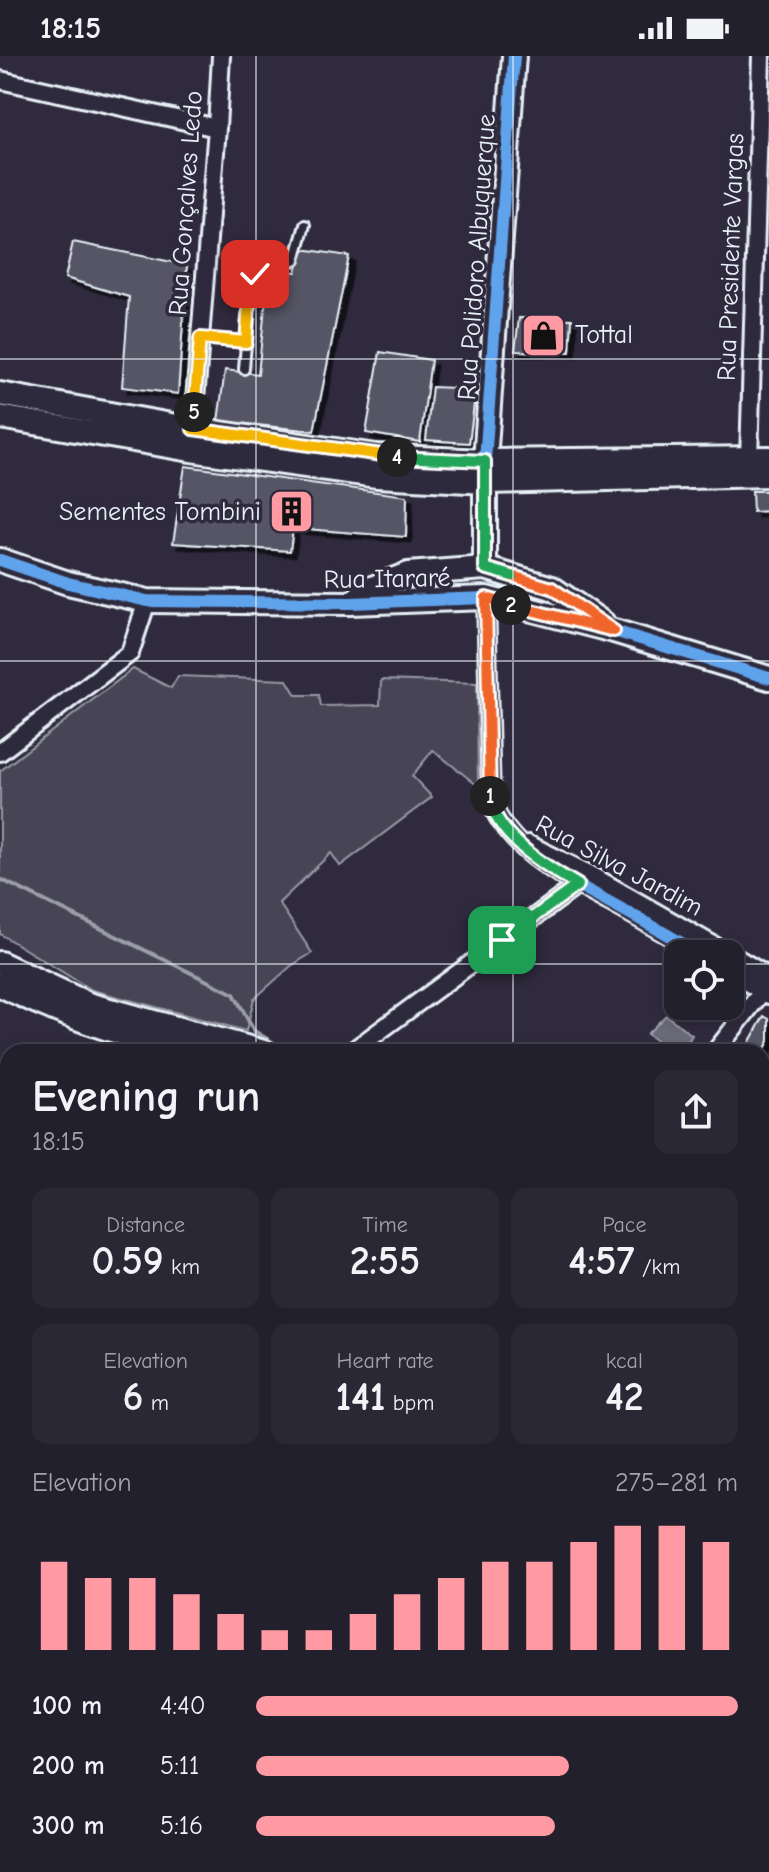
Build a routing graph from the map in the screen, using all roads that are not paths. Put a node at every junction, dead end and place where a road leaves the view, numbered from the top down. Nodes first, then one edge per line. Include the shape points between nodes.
1 (221, 56) edge
2 (514, 56) edge
3 (761, 56) edge
4 (0, 80) edge
5 (765, 101) edge
6 (217, 128) junction
7 (305, 225) dead end
8 (200, 338) junction
9 (246, 342) junction
10 (244, 369) dead end
11 (0, 394) edge
12 (37, 414) junction
13 (0, 417) edge
14 (192, 439) junction
15 (759, 459) edge
16 (486, 472) junction
17 (769, 475) edge
18 (0, 560) edge
19 (485, 568) junction
20 (486, 598) junction
21 (147, 601) junction
22 (350, 603) junction
23 (614, 631) junction
24 (769, 678) edge
25 (0, 752) edge
26 (583, 879) junction
27 (677, 932) junction
28 (685, 940) edge
29 (696, 940) edge
30 (0, 963) edge
31 (744, 966) edge
32 (744, 978) edge
33 (0, 985) edge
34 (768, 987) edge
35 (28, 988) junction
36 (168, 1044) edge
37 (235, 1044) edge
38 (362, 1044) edge
39 (722, 1044) edge

1 - 6 street, Rua Gonçalves Ledo
2 - 16 street, Rua Polidoro Albuquerque
3 - 5 street, Rua Presidente Vargas
4 - 6 street
5 - 15 street, Rua Presidente Vargas
6 - 8 street, Rua Gonçalves Ledo
7 - 9 lane via 295,260 251,280
8 - 9 lane
8 - 14 street, Rua Gonçalves Ledo
9 - 10 lane
11 - 12 street
12 - 13 street
12 - 14 street
14 - 16 street
15 - 16 street
16 - 17 street
16 - 19 street, Rua Polidoro Albuquerque
18 - 21 street, Rua Itararé
19 - 22 street via 408,574
19 - 23 street via 552,588
20 - 22 street, Rua Itararé
20 - 23 street, Rua Itararé
20 - 26 street, Rua Silva Jardim via 491,802 513,836
21 - 22 street, Rua Itararé
21 - 25 street via 130,653
23 - 24 street, Rua Itararé
26 - 27 street, Rua Silva Jardim
26 - 38 street
27 - 28 street, Rua Silva Jardim
27 - 29 street, Rua Silva Jardim
30 - 35 street
31 - 34 street, Rua Silva Jardim
32 - 34 street
33 - 35 street
34 - 39 street
35 - 36 street via 105,1027
35 - 37 street

